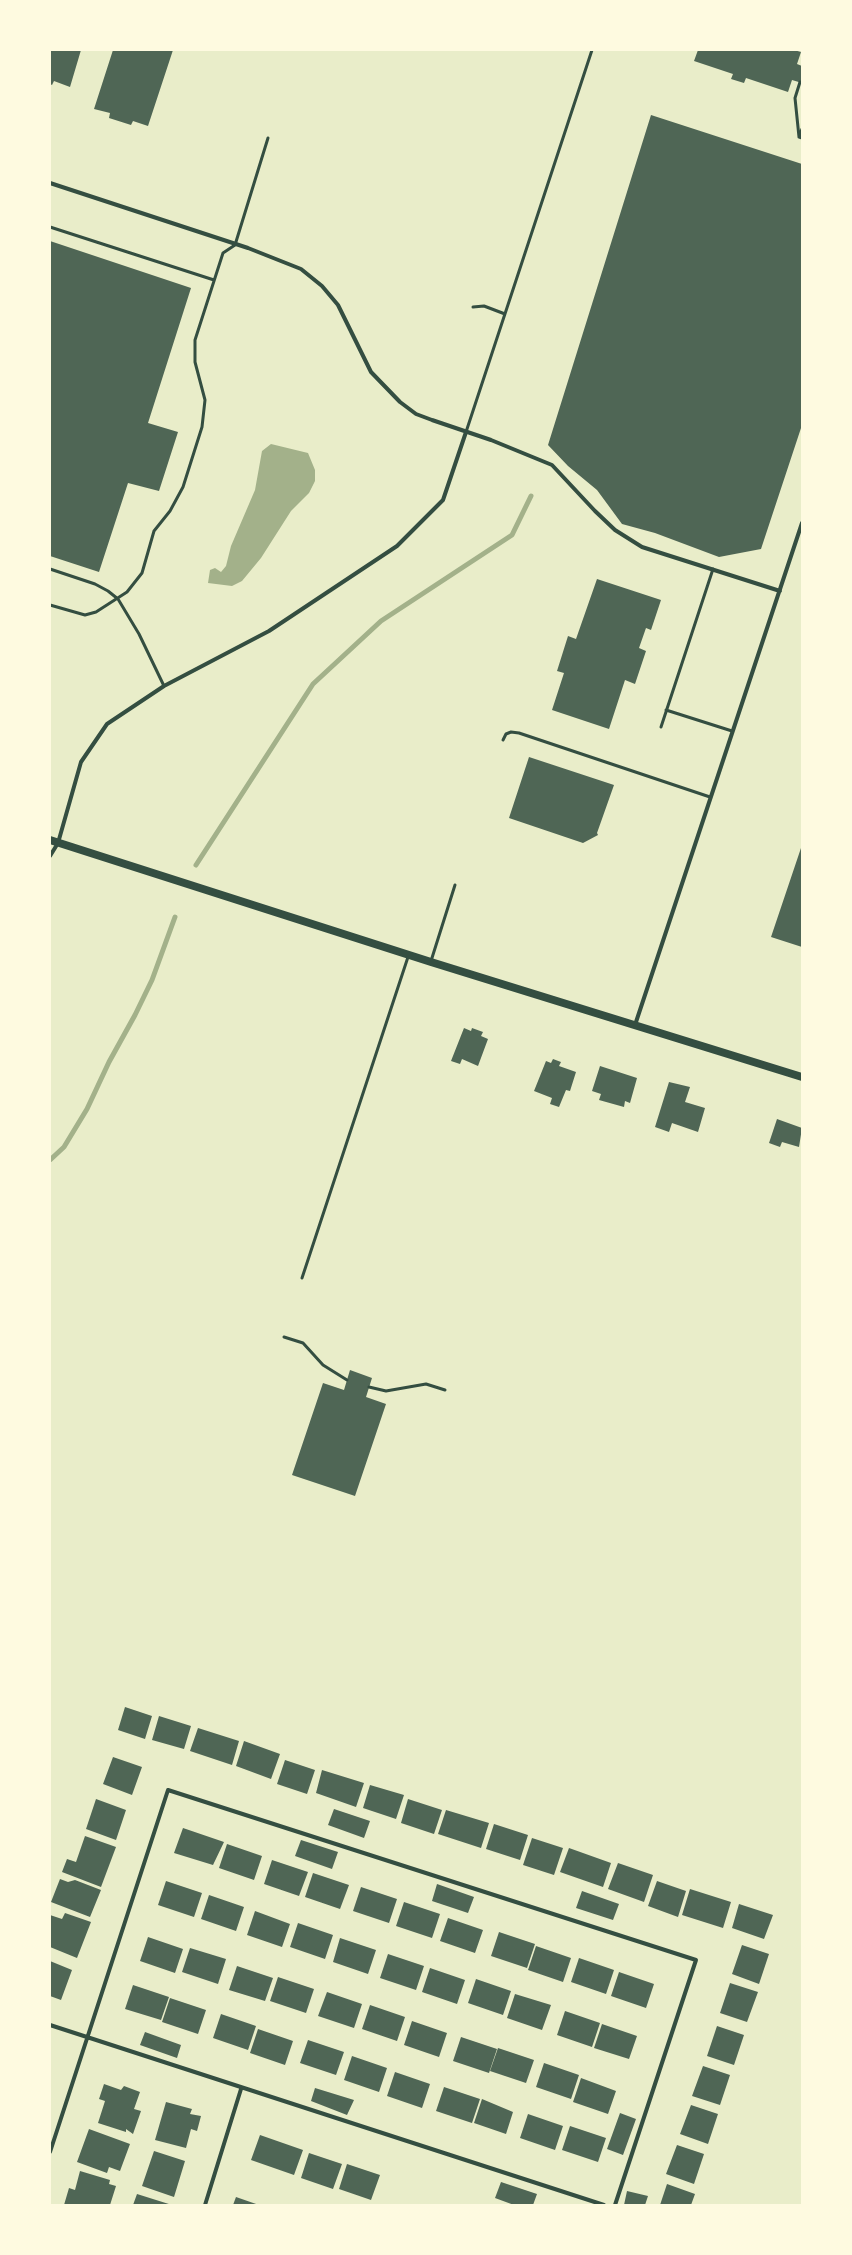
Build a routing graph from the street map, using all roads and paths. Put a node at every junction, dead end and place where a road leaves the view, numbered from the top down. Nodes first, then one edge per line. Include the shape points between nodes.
1 (592, 50) edge
2 (800, 82) dead end
3 (802, 129) edge
4 (801, 137) edge
5 (268, 138) dead end
6 (50, 183) edge
7 (50, 228) edge
8 (235, 245) junction
9 (214, 280) junction
10 (473, 307) dead end
11 (505, 314) junction
12 (466, 432) junction
13 (802, 523) edge
14 (50, 569) edge
15 (713, 569) junction
16 (780, 591) junction
17 (118, 599) junction
18 (50, 605) edge
19 (164, 686) junction
20 (666, 710) junction
21 (661, 728) dead end
22 (732, 731) junction
23 (503, 740) dead end
24 (710, 798) junction
25 (54, 842) edge
26 (50, 856) edge
27 (455, 885) dead end
28 (409, 955) junction
29 (431, 962) junction
30 (635, 1025) junction
31 (802, 1077) edge
32 (302, 1278) dead end
33 (284, 1336) dead end
34 (347, 1380) dead end
35 (369, 1387) dead end
36 (444, 1390) dead end
37 (50, 2025) edge
38 (86, 2038) junction
39 (241, 2089) junction
40 (50, 2152) edge
41 (205, 2205) edge
42 (604, 2205) edge
43 (615, 2205) edge

1 - 11 lane
2 - 4 lane via 795,98
3 - 4 lane
5 - 8 lane
6 - 8 street
7 - 9 lane
8 - 9 lane via 222,253
8 - 12 street via 290,263 313,278 338,305 371,372 380,384 416,414
9 - 17 lane via 195,340 195,362 205,400 202,427 183,487 170,512 154,531 142,573 136,583
10 - 11 lane via 484,306
11 - 12 lane
12 - 15 street via 552,465 594,511 615,530 642,547
12 - 19 street via 443,500 398,546 269,631
13 - 16 street
14 - 17 lane via 95,584
15 - 16 street
15 - 20 lane
16 - 22 street
17 - 18 lane via 96,612 85,615
17 - 19 lane via 139,634
19 - 25 street via 107,724 81,762
20 - 21 lane
20 - 22 lane
22 - 24 street
23 - 24 lane via 506,734 519,733
24 - 30 street
25 - 26 street
25 - 28 main road
27 - 29 lane
28 - 29 main road
28 - 32 lane
29 - 30 main road
30 - 31 main road
33 - 34 lane via 303,1343 323,1365
35 - 36 lane via 386,1391 426,1384
37 - 38 street
38 - 39 street
38 - 40 street
38 - 43 street via 168,1790 696,1960
39 - 41 street
39 - 42 street

